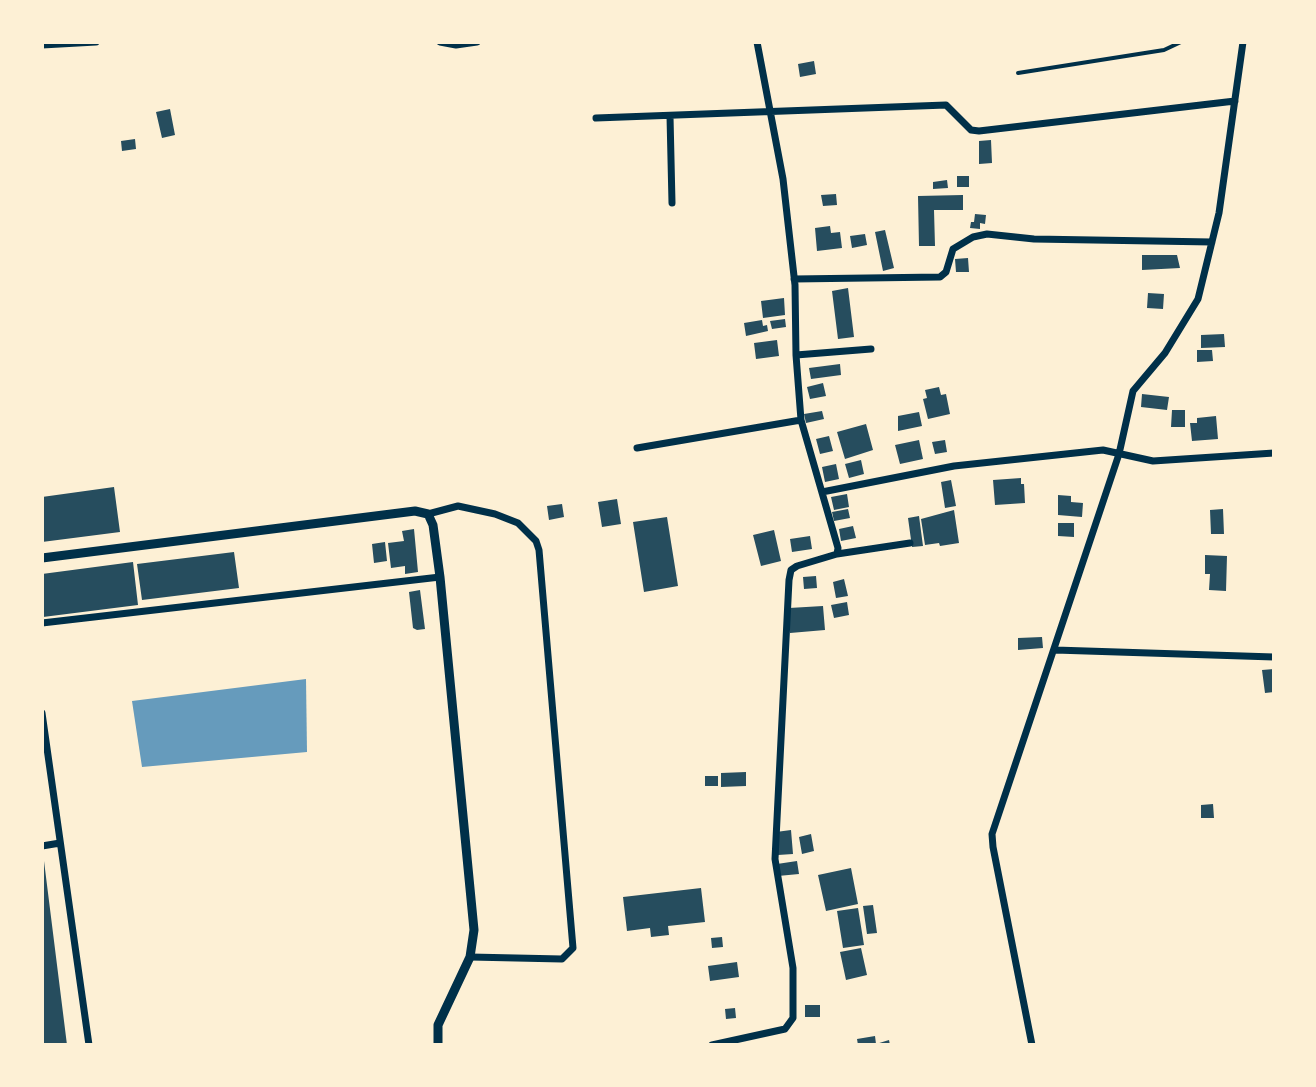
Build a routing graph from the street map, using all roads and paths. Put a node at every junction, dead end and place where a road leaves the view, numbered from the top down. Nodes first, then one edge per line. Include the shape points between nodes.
1 (96, 42) edge
2 (442, 42) edge
3 (477, 42) edge
4 (757, 42) edge
5 (1181, 42) edge
6 (1243, 42) edge
7 (42, 45) edge
8 (1018, 73) dead end
9 (1235, 101) junction
10 (771, 111) junction
11 (670, 116) junction
12 (596, 118) dead end
13 (672, 203) dead end
14 (1212, 242) junction
15 (794, 279) junction
16 (871, 349) dead end
17 (796, 355) junction
18 (801, 420) junction
19 (637, 448) dead end
20 (1274, 453) edge
21 (1119, 454) junction
22 (822, 492) junction
23 (428, 514) junction
24 (910, 543) dead end
25 (837, 554) junction
26 (42, 558) edge
27 (440, 577) junction
28 (42, 623) edge
29 (1055, 650) junction
30 (1274, 657) edge
31 (42, 713) edge
32 (60, 843) junction
33 (42, 846) edge
34 (470, 957) junction
35 (89, 1045) edge
36 (438, 1045) edge
37 (712, 1045) edge
38 (1032, 1045) edge

1 - 7 street
2 - 3 street
4 - 10 street
5 - 8 lane via 1164,50
6 - 9 street
9 - 10 street via 979,131 971,130 946,105
9 - 14 street
10 - 11 street
10 - 15 street
11 - 12 street
11 - 13 street
14 - 15 street via 987,234 953,249 940,277
14 - 21 street via 1198,299 1165,353 1133,391
15 - 17 street
16 - 17 street
17 - 18 street
18 - 19 street
18 - 22 street
20 - 21 street via 1153,461
21 - 22 street via 1103,450 954,466
21 - 29 street
22 - 25 street
23 - 26 street via 415,511
23 - 27 street
23 - 34 street via 458,506 495,514 518,523 539,550 573,948 562,959
24 - 25 street
25 - 37 street via 797,566 789,580 775,859 793,968 793,1018 785,1029
27 - 28 street
27 - 34 street via 474,930
29 - 30 street
29 - 38 street via 992,841
31 - 32 street
32 - 33 street
32 - 35 street
34 - 36 street via 444,1007

